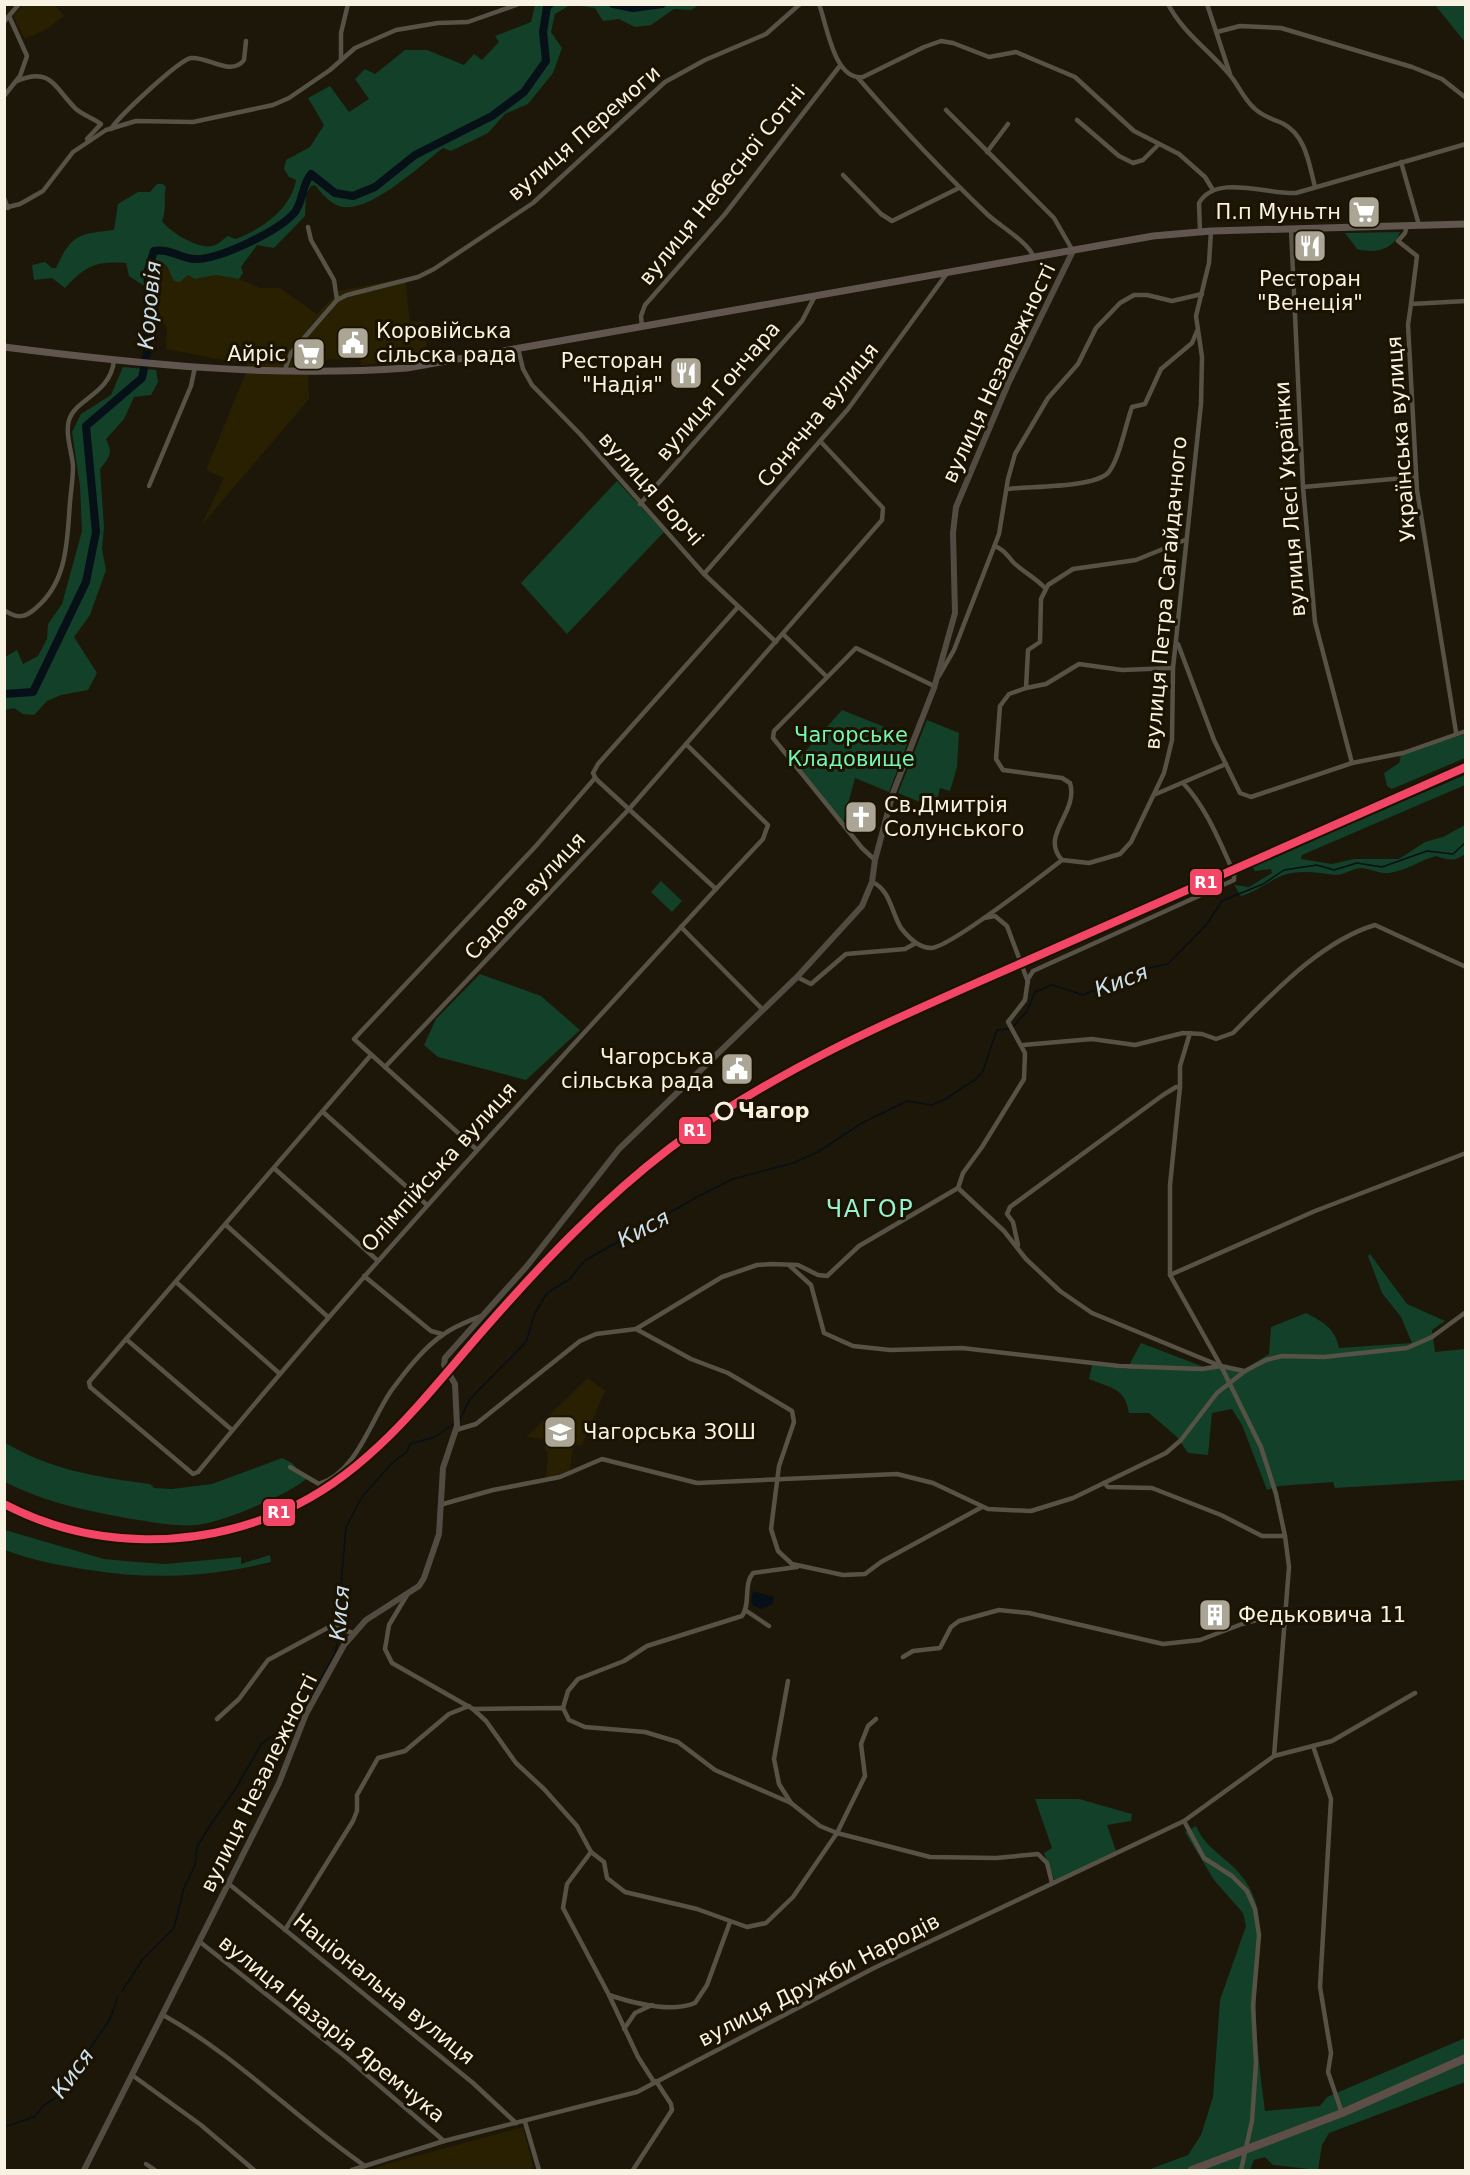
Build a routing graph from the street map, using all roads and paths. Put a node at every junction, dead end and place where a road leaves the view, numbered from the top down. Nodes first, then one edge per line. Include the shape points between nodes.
1 (19, 4) edge
2 (348, 4) edge
3 (519, 4) edge
4 (800, 4) edge
5 (819, 4) edge
6 (1168, 4) edge
7 (1207, 4) edge
8 (9, 16) junction
9 (4, 22) edge
10 (1216, 32) junction
11 (246, 41) dead end
12 (341, 59) junction
13 (839, 67) junction
14 (1230, 74) junction
15 (856, 78) junction
16 (17, 81) junction
17 (4, 96) edge
18 (1466, 98) edge
19 (946, 110) dead end
20 (1077, 120) dead end
21 (1008, 124) dead end
22 (111, 129) junction
23 (86, 141) junction
24 (1159, 144) junction
25 (1466, 144) edge
26 (987, 152) junction
27 (1401, 162) junction
28 (843, 175) dead end
29 (1315, 187) junction
30 (959, 188) junction
31 (1213, 190) junction
32 (4, 198) edge
33 (6, 208) edge
34 (1466, 224) edge
35 (1419, 225) junction
36 (1407, 226) junction
37 (308, 227) dead end
38 (1291, 229) junction
39 (1200, 231) junction
40 (1210, 231) junction
41 (1073, 251) junction
42 (1034, 258) junction
43 (948, 272) junction
44 (1202, 294) junction
45 (815, 296) junction
46 (337, 300) junction
47 (1466, 301) edge
48 (1411, 304) junction
49 (642, 327) junction
50 (1197, 331) junction
51 (4, 347) edge
52 (518, 348) junction
53 (114, 360) junction
54 (195, 367) junction
55 (284, 372) junction
56 (821, 442) junction
57 (1416, 477) junction
58 (150, 486) dead end
59 (1303, 487) junction
60 (1008, 489) junction
61 (640, 504) junction
62 (1185, 540) junction
63 (995, 546) junction
64 (705, 574) junction
65 (1045, 588) junction
66 (738, 607) junction
67 (4, 610) edge
68 (783, 634) junction
69 (1177, 639) junction
70 (776, 642) junction
71 (1173, 668) junction
72 (827, 677) junction
73 (935, 684) junction
74 (1026, 688) junction
75 (1466, 730) edge
76 (1456, 732) junction
77 (686, 744) junction
78 (1352, 763) junction
79 (1226, 764) junction
80 (595, 778) junction
81 (1183, 783) junction
82 (1156, 794) junction
83 (630, 808) junction
84 (875, 860) junction
85 (1062, 860) junction
86 (872, 882) junction
87 (716, 889) junction
88 (982, 919) junction
89 (681, 927) junction
90 (916, 944) junction
91 (1466, 967) edge
92 (797, 976) junction
93 (1028, 982) junction
94 (763, 1010) junction
95 (1190, 1033) junction
96 (1023, 1045) junction
97 (371, 1055) junction
98 (385, 1067) junction
99 (1180, 1087) junction
100 (323, 1113) junction
101 (476, 1149) junction
102 (1466, 1153) edge
103 (275, 1168) junction
104 (958, 1188) junction
105 (428, 1204) junction
106 (225, 1225) junction
107 (1019, 1248) junction
108 (377, 1260) junction
109 (788, 1264) junction
110 (1170, 1275) junction
111 (364, 1276) junction
112 (176, 1282) junction
113 (1466, 1312) edge
114 (484, 1315) junction
115 (328, 1317) junction
116 (636, 1329) junction
117 (442, 1334) junction
118 (126, 1339) junction
119 (1221, 1366) junction
120 (1245, 1371) junction
121 (279, 1373) junction
122 (1229, 1383) junction
123 (456, 1428) junction
124 (232, 1430) junction
125 (290, 1467) dead end
126 (777, 1479) junction
127 (1104, 1483) junction
128 (443, 1504) junction
129 (982, 1507) junction
130 (1285, 1536) junction
131 (801, 1567) junction
132 (410, 1591) junction
133 (745, 1610) junction
134 (1287, 1612) junction
135 (769, 1626) dead end
136 (353, 1633) junction
137 (903, 1657) dead end
138 (788, 1681) dead end
139 (1415, 1693) dead end
140 (471, 1708) junction
141 (563, 1708) junction
142 (217, 1719) dead end
143 (876, 1719) dead end
144 (1313, 1746) junction
145 (1274, 1756) junction
146 (791, 1803) junction
147 (1184, 1821) junction
148 (837, 1833) junction
149 (591, 1852) junction
150 (1052, 1883) junction
151 (229, 1884) junction
152 (730, 1922) junction
153 (285, 1930) junction
154 (200, 1942) junction
155 (609, 1995) junction
156 (655, 2005) junction
157 (163, 2015) junction
158 (624, 2029) junction
159 (1466, 2058) edge
160 (132, 2075) junction
161 (655, 2081) junction
162 (1342, 2113) junction
163 (525, 2122) junction
164 (516, 2123) junction
165 (444, 2141) junction
166 (146, 2164) dead end
167 (364, 2166) junction
168 (84, 2170) edge
169 (155, 2170) edge
170 (254, 2170) edge
171 (352, 2170) edge
172 (539, 2170) edge
173 (633, 2170) edge
174 (1194, 2170) edge
175 (1241, 2170) edge

1 - 8 street
2 - 12 street via 341,33
3 - 12 street via 468,22 438,22 396,30 359,46
4 - 46 street, вулиця Перемоги via 766,34 665,82 533,203 429,272
5 - 13 street
6 - 14 street via 1204,51
7 - 10 street
8 - 9 street
8 - 16 street via 27,53
10 - 14 street
10 - 18 street via 1240,26 1281,27 1412,67 1443,79
11 - 22 street via 244,60 237,66 194,58 185,61
12 - 22 street via 289,98 273,105 193,122 139,121
13 - 15 street
13 - 49 street, вулиця Небесної Сотні via 725,214 645,305
14 - 29 street via 1254,108 1286,126 1303,143
15 - 24 street via 941,41 986,56 1014,51 1071,74 1128,126
15 - 30 street
16 - 17 street
16 - 23 street via 32,76 49,79 58,86 77,110 100,123
19 - 26 street
20 - 24 street via 1133,163 1143,160
21 - 26 street
22 - 23 street
23 - 33 street via 68,157 43,191
24 - 31 street via 1179,154 1205,177
25 - 27 street
26 - 41 street via 1054,218
27 - 29 street
27 - 35 street
28 - 30 street via 892,221
29 - 31 street via 1293,193 1242,187
30 - 42 street via 1030,249
31 - 39 street via 1198,203
32 - 33 street
34 - 35 main road
35 - 36 main road
36 - 38 main road
36 - 48 street, Українська вулиця via 1398,241 1417,256
37 - 46 street via 311,240 334,280
38 - 40 main road
38 - 59 street, вулиця Лесі Українки
39 - 40 main road
39 - 41 main road
40 - 44 street, вулиця Петра Сагайдачного via 1209,263
41 - 42 main road
41 - 73 street, вулиця Незалежності via 1008,384 956,507 952,533 955,613
42 - 43 main road
43 - 45 main road
43 - 56 street, Сонячна вулиця
44 - 50 street, вулиця Петра Сагайдачного
44 - 60 street via 1172,301 1134,295 1106,315 1078,364 1048,398 1015,454
45 - 49 main road
45 - 61 street, вулиця Гончара via 802,321
46 - 55 street, вулиця Перемоги via 291,353
47 - 48 street
48 - 57 street, Українська вулиця via 1408,325
49 - 52 main road
50 - 60 street via 1192,343 1161,369 1145,404 1132,407 1108,472 1094,482
50 - 62 street, вулиця Петра Сагайдачного via 1202,357 1201,404
51 - 53 main road
52 - 55 main road via 407,368
52 - 61 street, вулиця Борчі via 529,381
53 - 54 main road
53 - 67 street via 100,389 70,417 73,475 68,547 53,587 41,604 23,616 16,617
54 - 55 main road
54 - 58 street
56 - 64 street, Сонячна вулиця
56 - 68 street, Садова вулиця via 884,514
57 - 59 street
57 - 76 street, Українська вулиця
59 - 78 street, вулиця Лесі Українки via 1315,622
60 - 63 street
61 - 64 street, вулиця Борчі
62 - 65 street via 1136,560 1071,570
62 - 69 street, вулиця Петра Сагайдачного
63 - 65 street
63 - 73 street via 954,650
64 - 66 street, вулиця Борчі
65 - 74 street via 1040,643 1027,651
66 - 70 street, вулиця Борчі
66 - 80 street via 598,764 593,772
68 - 70 street, Садова вулиця
68 - 72 street
69 - 71 street, вулиця Петра Сагайдачного
69 - 79 street
70 - 77 street, Садова вулиця
71 - 74 street via 1122,670 1079,664 1046,684
71 - 82 street, вулиця Петра Сагайдачного via 1172,740
72 - 73 street via 856,648
72 - 84 street via 774,730 773,738
73 - 84 street, вулиця Незалежності via 893,793
74 - 85 street via 1009,694 1001,704 997,762 1003,770 1062,778 1070,783 1071,806 1056,835 1056,851
75 - 76 street
76 - 78 street via 1403,753
77 - 83 street, Садова вулиця
77 - 87 street, Олімпійська вулиця via 768,825 763,839
78 - 79 street via 1251,797 1240,793
79 - 81 street
80 - 83 street
80 - 97 street via 354,1040
81 - 82 street
81 - 93 street via 1206,815 1234,873 1233,881 1040,967
82 - 85 street, вулиця Петра Сагайдачного via 1131,842 1120,854 1089,863
83 - 87 street
83 - 98 street, Садова вулиця
84 - 86 street, вулиця Незалежності
85 - 88 street
86 - 90 street via 882,889 901,928
86 - 92 street, вулиця Незалежності via 862,906
87 - 89 street, Олімпійська вулиця
88 - 90 street via 938,947
88 - 93 street via 996,916 1006,923
89 - 94 street
89 - 101 street, Олімпійська вулиця
90 - 92 street via 905,949 846,954 811,984
91 - 95 street via 1375,925 1308,962 1231,1035 1216,1039
92 - 94 street, вулиця Незалежності
93 - 96 street via 1025,1000 1011,1016 1009,1025
94 - 114 street, вулиця Незалежності via 619,1149
95 - 96 street via 1135,1045 1092,1039
95 - 99 street via 1180,1066
96 - 104 street via 1026,1064 1022,1084 963,1173
97 - 98 street
97 - 100 street
98 - 101 street
99 - 107 street via 1163,1095 1010,1207 1007,1214
99 - 110 street via 1170,1185
100 - 103 street
100 - 105 street
101 - 105 street, Олімпійська вулиця
102 - 110 street via 1315,1211
103 - 106 street
103 - 108 street
104 - 107 street
104 - 109 street via 859,1246 828,1276
105 - 108 street, Олімпійська вулиця
106 - 112 street
106 - 115 street
107 - 119 street via 1060,1291 1092,1313
108 - 111 street, Олімпійська вулиця
109 - 116 street via 757,1265 722,1277
109 - 119 street via 811,1285 824,1334 853,1346 890,1350 962,1348 1119,1366
110 - 119 street
111 - 115 street, Олімпійська вулиця
111 - 117 street via 431,1331
112 - 118 street
112 - 121 street
113 - 120 street via 1432,1337 1407,1348 1318,1357 1278,1356
114 - 117 street
114 - 123 street, вулиця Незалежності via 444,1360 454,1381
115 - 121 street, Олімпійська вулиця
116 - 123 street via 583,1340 477,1424
116 - 126 street via 690,1359 724,1371 790,1409 794,1422
117 - 125 street via 391,1391 357,1451 340,1470 320,1484
118 - 124 street
118 - 124 street, Олімпійська вулиця via 89,1383 148,1439 195,1474
119 - 120 street
119 - 122 street
120 - 122 street
121 - 124 street, Олімпійська вулиця
122 - 127 street via 1173,1449
122 - 130 street via 1261,1447
123 - 128 street, вулиця Незалежності via 443,1468
126 - 128 street via 692,1482 602,1459 560,1477
126 - 129 street via 902,1474 933,1483
126 - 131 street via 772,1540 784,1559
127 - 129 street via 1031,1512
127 - 130 street via 1108,1487 1152,1488 1262,1536
128 - 132 street, вулиця Незалежності via 439,1534 426,1573 422,1583
129 - 131 street via 864,1574 843,1575
130 - 134 street via 1289,1567
131 - 133 street via 753,1573
132 - 136 street, вулиця Незалежності
132 - 140 street via 388,1625 385,1649 392,1663
133 - 135 street
133 - 141 street via 740,1617 643,1648 624,1661 576,1680
134 - 137 street via 1200,1640 1163,1644 1029,1613 999,1610 959,1620 940,1648
134 - 145 street
136 - 142 street via 340,1627 327,1628 268,1660 239,1699
136 - 151 street, вулиця Незалежності via 306,1714 285,1772
138 - 146 street via 774,1759 778,1782
139 - 144 street via 1332,1741
140 - 141 street
140 - 149 street via 486,1721 516,1763 577,1826
140 - 153 street via 452,1712 405,1751 378,1758 357,1795 353,1821
141 - 146 street via 569,1720 585,1727 645,1732 678,1742 715,1770
143 - 148 street via 868,1726 861,1744 865,1776
144 - 145 street
144 - 162 street via 1332,1799 1320,1987 1331,2053 1328,2072
145 - 147 street, вулиця Дружби Народів
146 - 148 street via 820,1826
147 - 150 street, вулиця Дружби Народів
147 - 175 street via 1204,1858 1247,1891 1258,1923 1253,2006 1256,2063 1252,2121
148 - 150 street via 930,1857 1038,1854 1047,1863
148 - 152 street via 794,1897 775,1917 752,1928
149 - 152 street via 604,1862 607,1878 622,1890 697,1909
149 - 155 street via 567,1884 563,1904
150 - 161 street, вулиця Дружби Народів via 874,1968
151 - 153 street, Національна вулиця
151 - 154 street, вулиця Незалежності
152 - 156 street via 699,1999 687,2005
153 - 164 street, Національна вулиця via 473,2083
154 - 157 street, вулиця Незалежності
154 - 165 street, вулиця Назарія Яремчука
155 - 156 street
155 - 158 street
156 - 158 street via 635,2013
157 - 160 street, вулиця Незалежності
157 - 167 street via 217,2050
158 - 161 street
159 - 162 highway
160 - 168 street, вулиця Незалежності
160 - 170 street
161 - 163 street, вулиця Дружби Народів via 613,2100
161 - 173 street via 672,2110
162 - 174 highway
163 - 164 street, вулиця Дружби Народів
163 - 172 street
164 - 165 street, вулиця Дружби Народів
165 - 167 street, вулиця Дружби Народів
166 - 169 street
167 - 171 street, вулиця Дружби Народів

